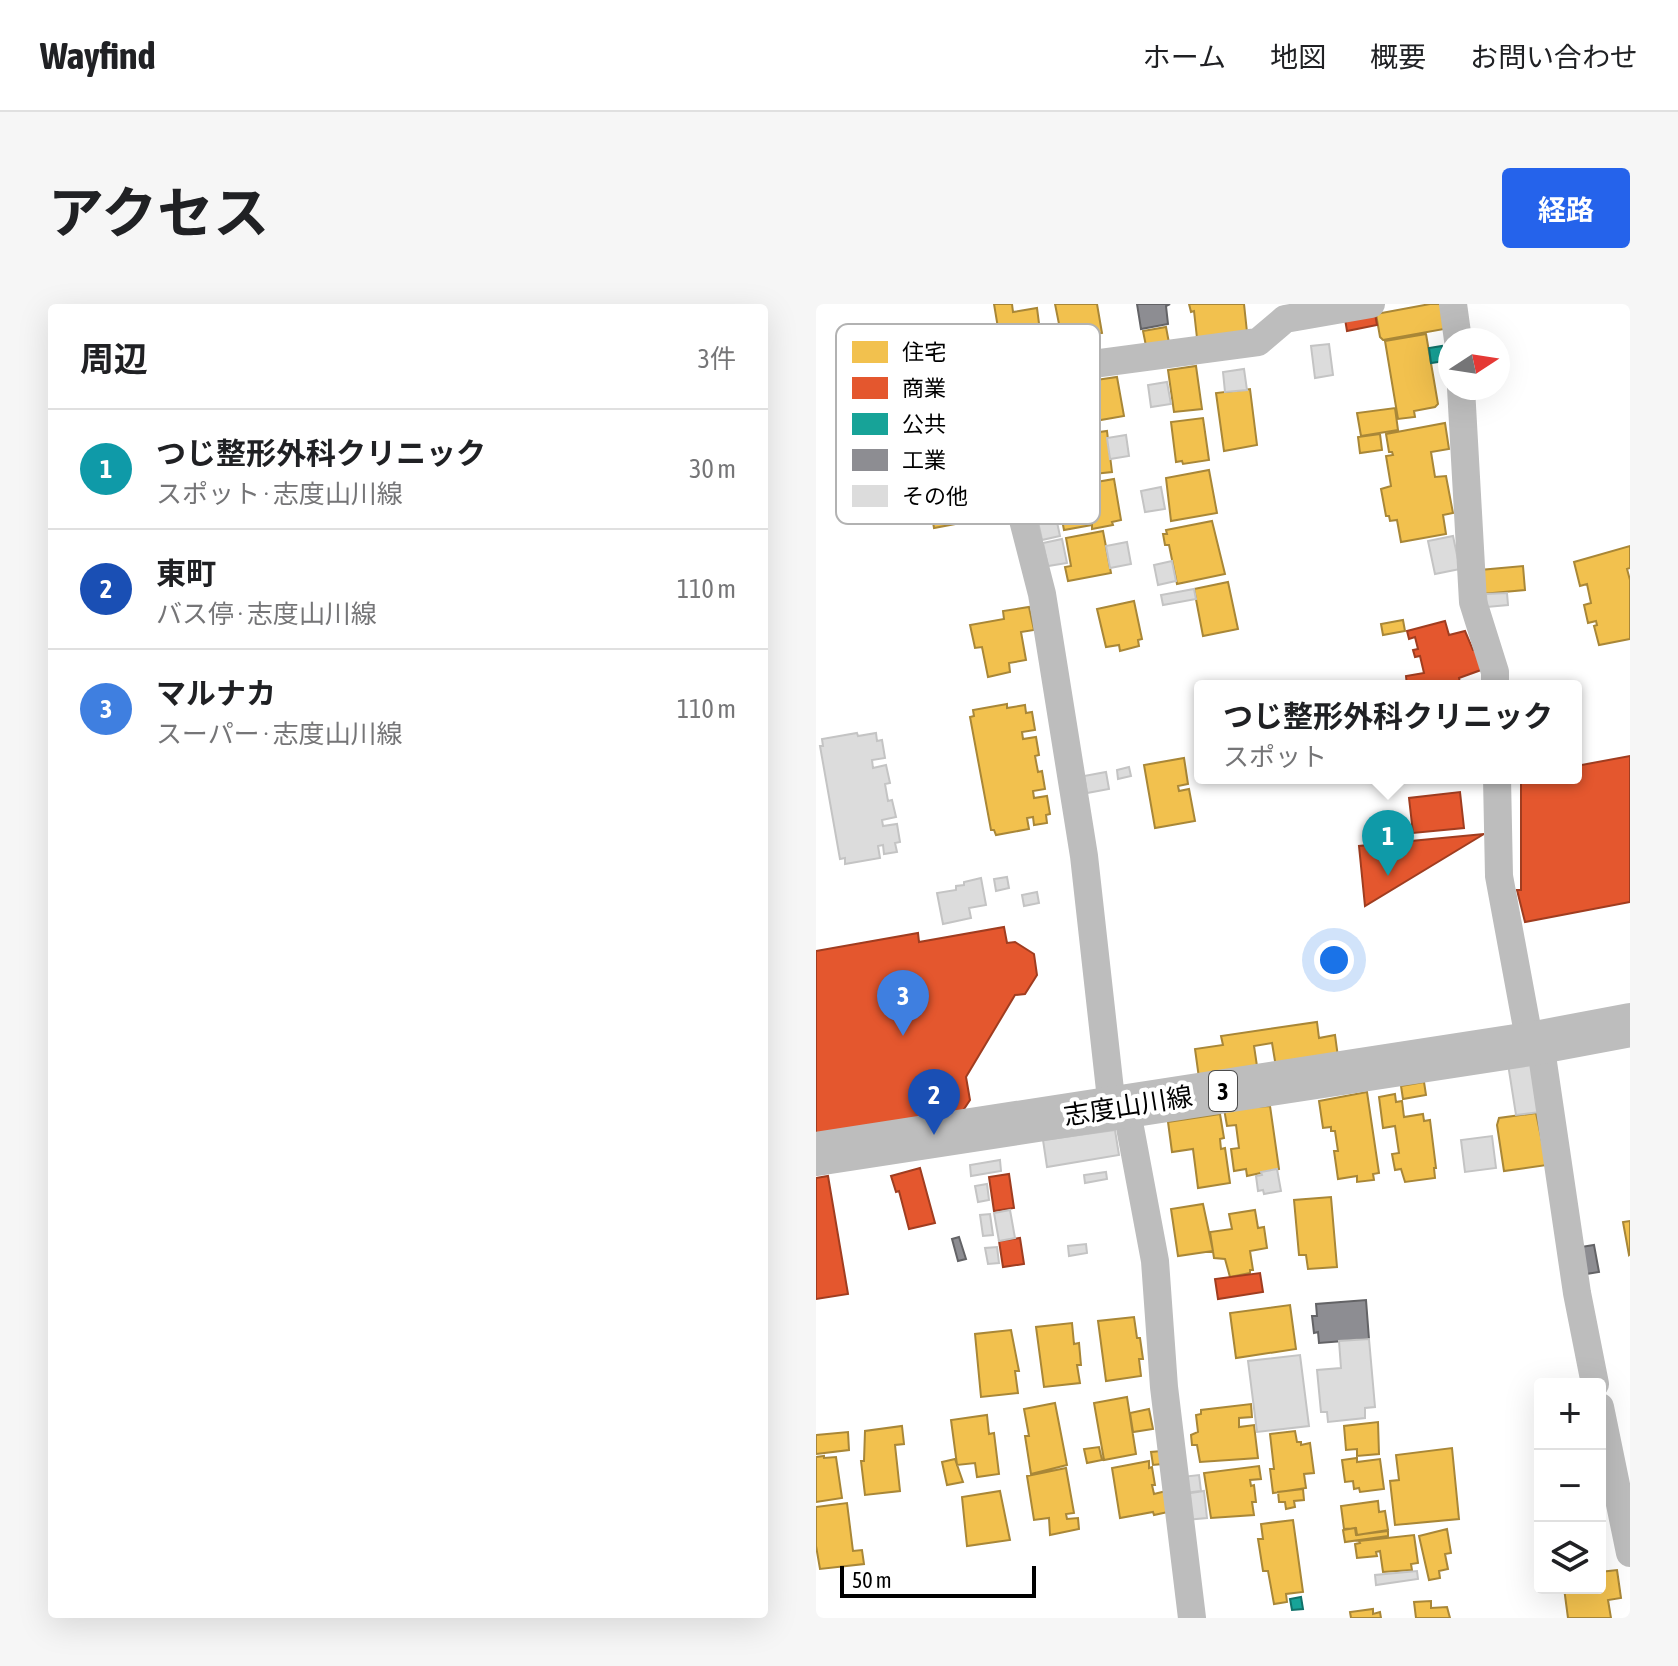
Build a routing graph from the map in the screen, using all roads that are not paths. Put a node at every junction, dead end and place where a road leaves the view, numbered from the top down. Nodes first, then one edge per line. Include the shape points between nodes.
1 (1371, 304) edge
2 (1453, 304) edge
3 (1456, 328) edge
4 (1100, 363) edge
5 (1462, 400) edge
6 (1024, 524) edge
7 (1495, 680) edge
8 (1497, 784) edge
9 (1630, 1025) edge
10 (1535, 1043) junction
11 (1119, 1107) junction
12 (816, 1154) edge
13 (1594, 1378) edge
14 (1606, 1436) edge
15 (1630, 1553) edge
16 (1192, 1618) edge

1 - 4 street via 1285,319 1258,342
2 - 3 street
5 - 7 street via 1473,602
6 - 11 street via 1042,594
8 - 10 street via 1499,876
9 - 10 main road, 志度山川線 / 3
10 - 11 main road, 志度山川線 / 3
10 - 13 street
11 - 12 main road, 志度山川線 / 3
11 - 16 street via 1155,1261 1164,1387
14 - 15 street

